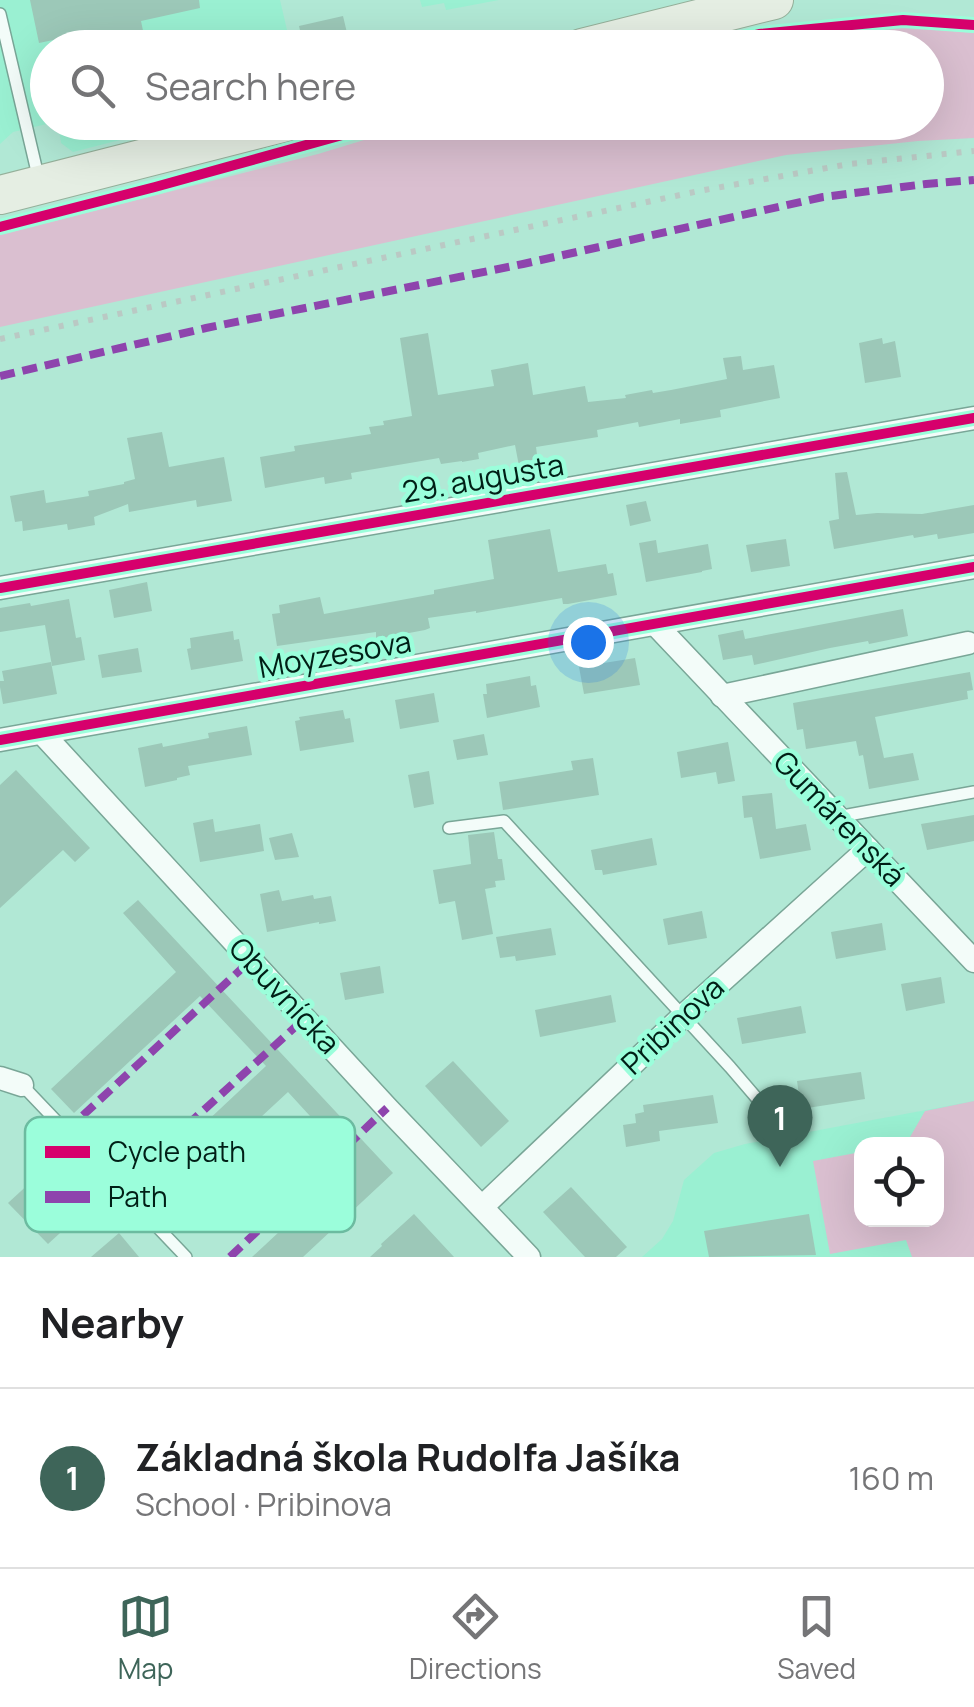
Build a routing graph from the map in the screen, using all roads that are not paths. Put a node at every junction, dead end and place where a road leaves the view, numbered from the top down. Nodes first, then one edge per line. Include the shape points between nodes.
1 (767, 0) edge
2 (774, 0) edge
3 (0, 14) edge
4 (651, 30) edge
5 (216, 140) edge
6 (40, 185) junction
7 (0, 195) edge
8 (974, 418) edge
9 (974, 567) edge
10 (0, 588) edge
11 (655, 624) junction
12 (968, 643) dead end
13 (722, 696) junction
14 (42, 733) junction
15 (0, 740) edge
16 (974, 792) edge
17 (837, 817) junction
18 (450, 828) dead end
19 (868, 850) junction
20 (966, 941) edge
21 (974, 961) edge
22 (682, 1017) junction
23 (11, 1082) edge
24 (766, 1109) dead end
25 (46, 1117) edge
26 (482, 1207) junction
27 (161, 1232) edge
28 (186, 1257) edge
29 (529, 1257) edge

1 - 2 main road
1 - 4 main road
3 - 6 lane
5 - 6 main road
6 - 7 main road
8 - 10 street, 29. augusta
9 - 11 street, Moyzesova
11 - 13 street, Gumárenská
11 - 14 street, Moyzesova
12 - 13 street
13 - 17 street, Gumárenská
14 - 15 street, Moyzesova
14 - 26 street, Obuvnícka
16 - 17 lane
17 - 19 street, Gumárenská
18 - 22 lane via 504,821
19 - 20 street, Gumárenská
19 - 22 street, Pribinova
20 - 21 street, Gumárenská
22 - 24 lane
22 - 26 street, Pribinova
23 - 25 lane
26 - 29 street, Obuvnícka
27 - 28 lane

